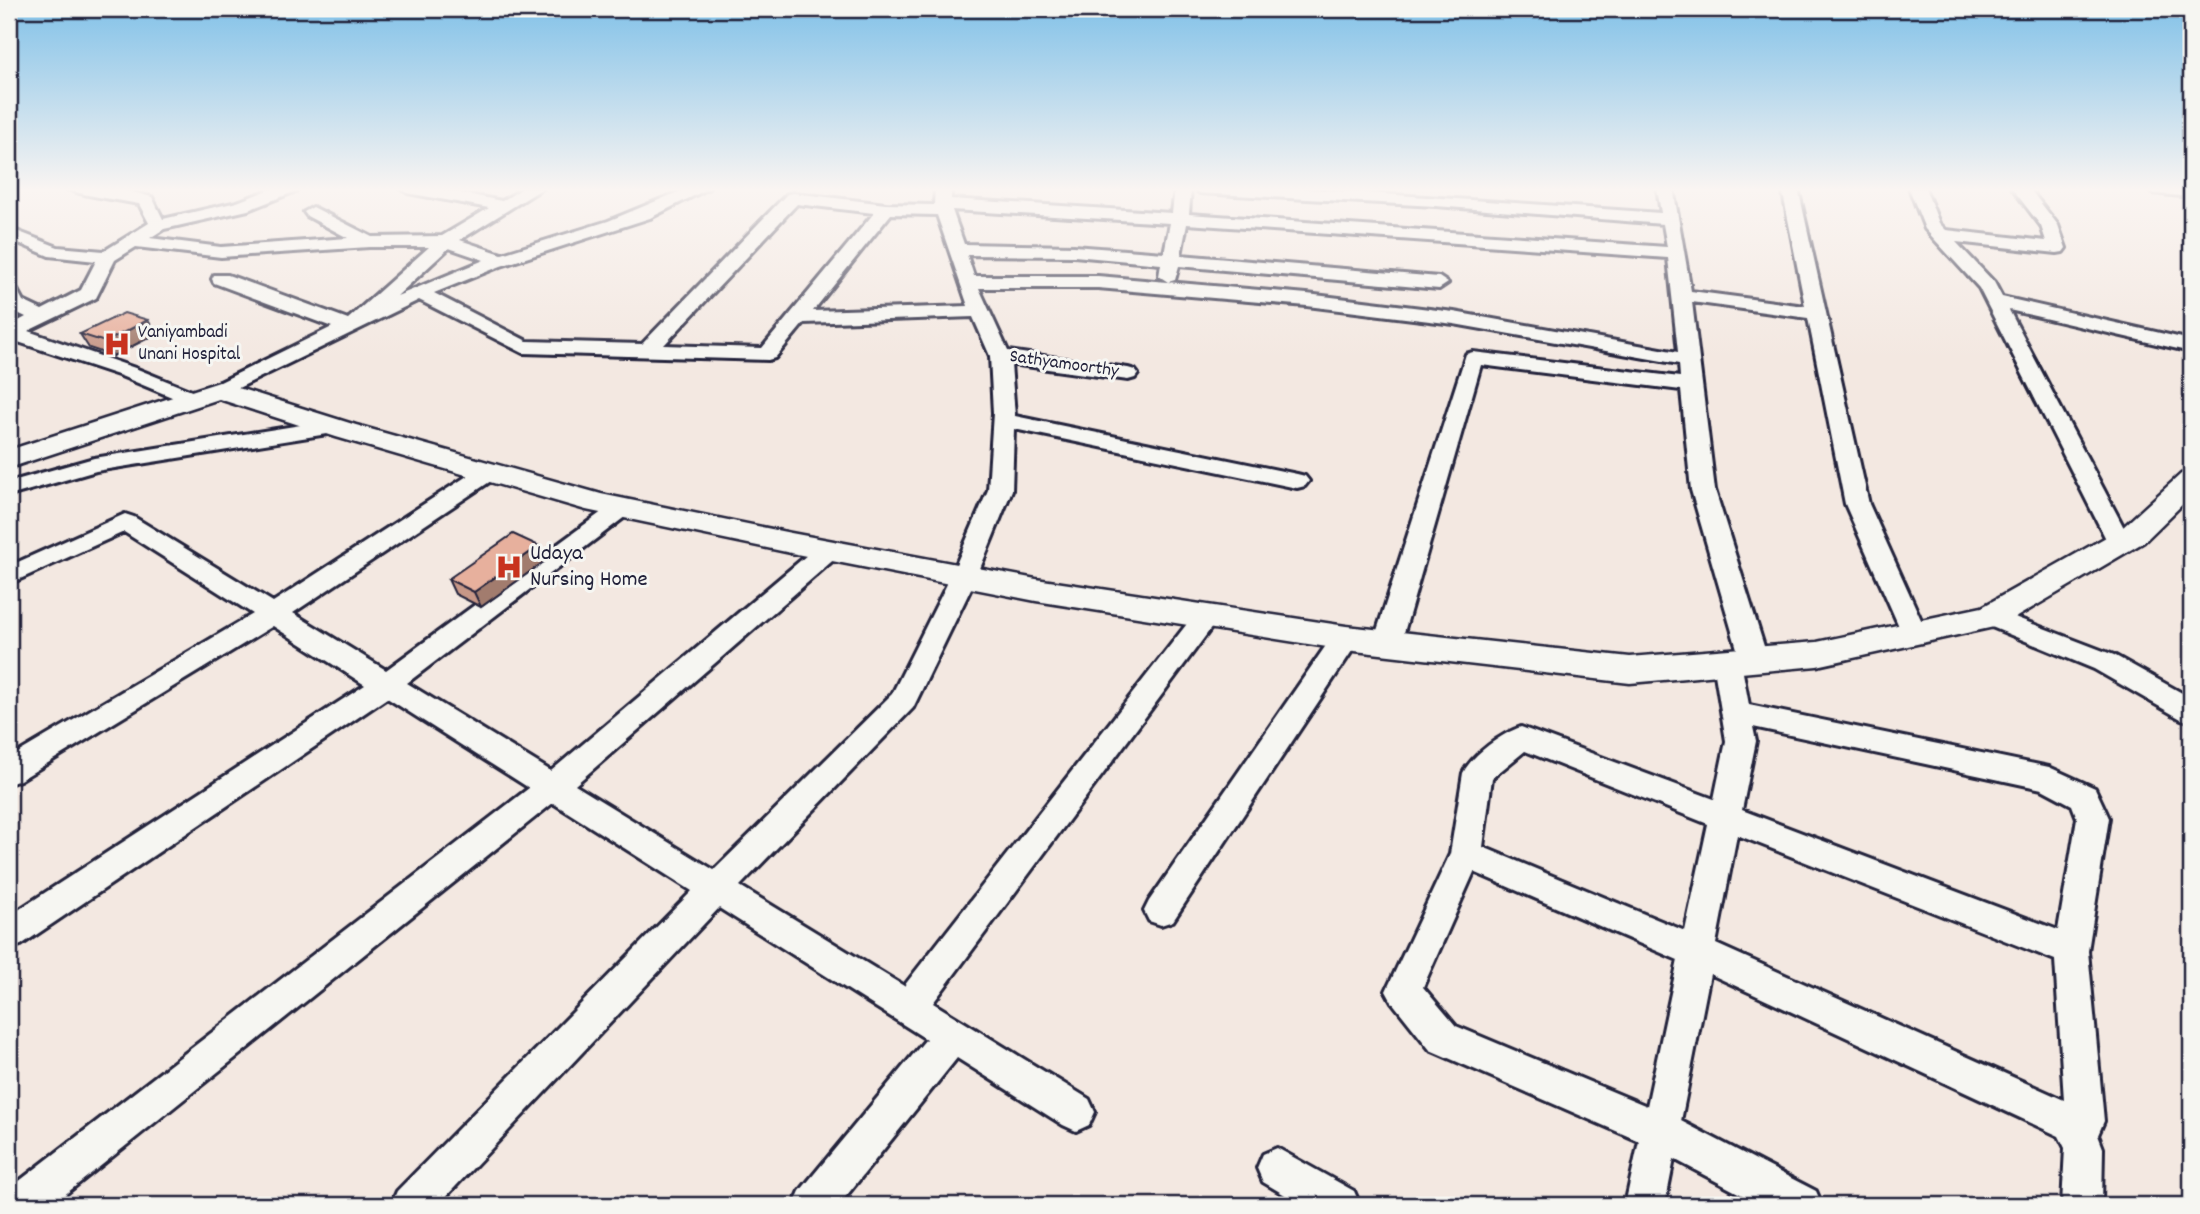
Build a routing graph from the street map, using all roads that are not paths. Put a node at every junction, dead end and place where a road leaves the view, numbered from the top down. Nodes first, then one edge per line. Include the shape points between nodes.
1 (37, 245) edge
2 (127, 245) edge
3 (162, 245) edge
4 (330, 245) edge
5 (442, 245) edge
6 (457, 245) edge
7 (553, 245) edge
8 (748, 245) edge
9 (857, 245) edge
10 (956, 245) edge
11 (1175, 245) edge
12 (1558, 245) edge
13 (1675, 245) edge
14 (1802, 245) edge
15 (1949, 245) edge
16 (2027, 245) edge
17 (2056, 245) edge
18 (957, 248) junction
19 (1677, 253) junction
20 (107, 257) junction
21 (1172, 259) junction
22 (502, 260) junction
23 (221, 279) dead end
24 (967, 282) junction
25 (1439, 283) dead end
26 (1166, 286) junction
27 (9, 292) edge
28 (420, 293) junction
29 (1680, 295) junction
30 (1995, 301) junction
31 (980, 310) junction
32 (1817, 313) junction
33 (42, 317) junction
34 (798, 317) junction
35 (351, 327) junction
36 (10, 333) edge
37 (2191, 346) edge
38 (647, 351) junction
39 (1000, 356) junction
40 (1690, 360) junction
41 (1128, 374) dead end
42 (1692, 385) junction
43 (205, 394) junction
44 (1004, 420) junction
45 (332, 427) junction
46 (9, 459) edge
47 (489, 472) junction
48 (2191, 480) edge
49 (1297, 481) dead end
50 (9, 489) edge
51 (622, 508) junction
52 (2120, 543) junction
53 (829, 550) junction
54 (9, 576) edge
55 (964, 576) junction
56 (273, 614) junction
57 (1206, 617) junction
58 (1991, 617) junction
59 (1914, 633) junction
60 (1346, 638) junction
61 (1387, 643) junction
62 (1741, 660) junction
63 (387, 684) junction
64 (2191, 711) edge
65 (1736, 713) junction
66 (9, 772) edge
67 (552, 787) junction
68 (1725, 815) junction
69 (1466, 855) junction
70 (716, 889) junction
71 (1161, 911) dead end
72 (9, 934) edge
73 (2071, 951) junction
74 (1697, 952) junction
75 (908, 1008) junction
76 (952, 1035) junction
77 (1076, 1112) dead end
78 (2073, 1123) junction
79 (1660, 1131) junction
80 (1277, 1168) dead end
81 (20, 1205) edge
82 (411, 1205) edge
83 (814, 1205) edge
84 (1340, 1205) edge
85 (1645, 1205) edge
86 (1802, 1205) edge
87 (2082, 1205) edge

1 - 20 street via 55,252
2 - 20 street
3 - 4 street via 221,252
5 - 35 street
6 - 22 street
7 - 22 street
8 - 38 street
9 - 34 street
10 - 18 street
11 - 21 street
12 - 19 street
13 - 19 street
14 - 32 street
15 - 30 street
16 - 17 street via 2057,248
18 - 21 street
18 - 24 street
19 - 29 street
20 - 33 street via 89,294
21 - 25 street
21 - 26 street
22 - 28 street
23 - 35 street
24 - 26 street
24 - 31 street
26 - 40 street via 1454,318
27 - 33 street via 15,305
28 - 35 street
28 - 38 street via 523,347
29 - 32 street
29 - 40 street
30 - 37 street
30 - 52 street
31 - 34 street
31 - 39 street
32 - 59 street via 1857,505
33 - 36 street
34 - 38 street via 768,354
35 - 43 street via 288,360
36 - 43 street
39 - 41 street, Sathyamoorthy
39 - 44 street
40 - 42 street
42 - 61 street via 1473,358
42 - 62 street via 1703,490
43 - 45 street
43 - 46 street
44 - 49 street
44 - 55 street via 1000,490
45 - 47 street
45 - 50 street via 94,466
47 - 51 street
47 - 56 street
48 - 52 street
51 - 53 street
51 - 63 street
52 - 58 street
53 - 55 street
53 - 67 street
54 - 56 street via 125,522
55 - 57 street
55 - 70 street via 903,701
56 - 63 street
56 - 66 street
57 - 60 street
57 - 75 street
58 - 59 street
58 - 64 street via 2104,662
59 - 62 street via 1817,654
60 - 61 street
60 - 71 street
61 - 62 street via 1630,670
62 - 65 street
63 - 67 street
63 - 72 street
65 - 68 street via 1741,741
65 - 73 street via 2049,779 2084,797 2093,818
67 - 70 street
67 - 81 street
68 - 69 street via 1521,738 1478,773
68 - 73 street
68 - 74 street
69 - 74 street
69 - 79 street via 1404,991 1443,1038
70 - 75 street
70 - 82 street
73 - 78 street via 2085,1121
74 - 78 street
74 - 79 street
75 - 76 street
76 - 77 street
76 - 83 street
78 - 87 street via 2084,1149
79 - 85 street
79 - 86 street
80 - 84 street

